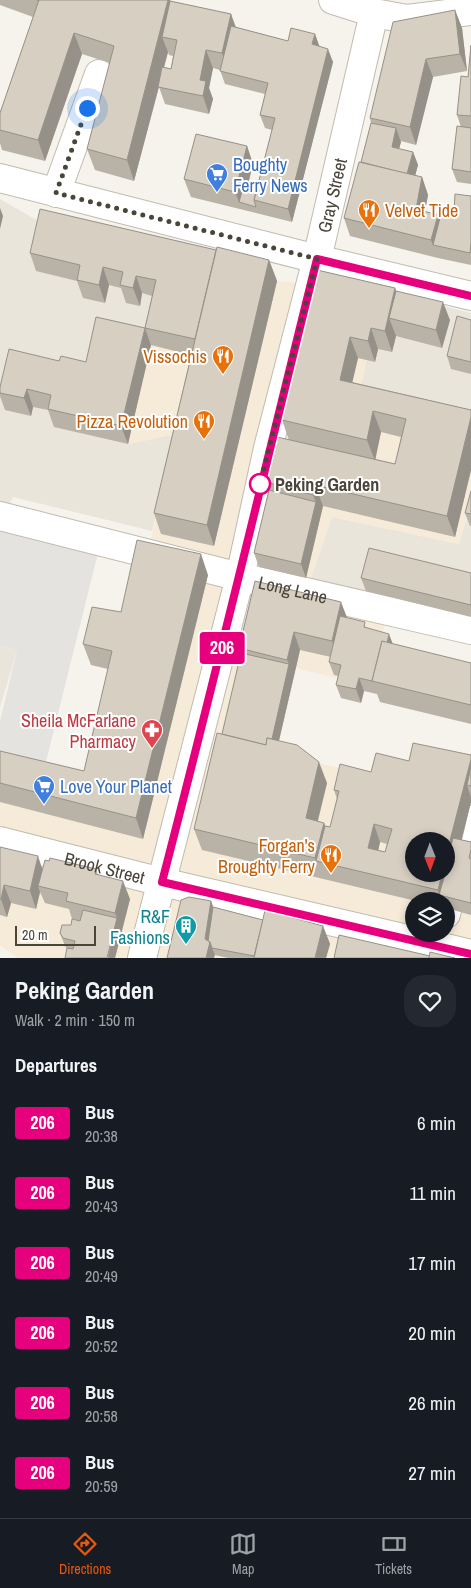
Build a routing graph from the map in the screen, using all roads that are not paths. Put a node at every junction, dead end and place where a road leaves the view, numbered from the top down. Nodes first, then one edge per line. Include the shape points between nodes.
1 (333, 0) edge
2 (471, 11) edge
3 (374, 13) junction
4 (99, 74) dead end
5 (0, 178) edge
6 (56, 193) junction
7 (317, 259) junction
8 (471, 296) edge
9 (268, 448) junction
10 (296, 454) edge
11 (0, 516) edge
12 (240, 576) junction
13 (471, 630) edge
14 (471, 820) edge
15 (0, 841) edge
16 (162, 882) junction
17 (452, 892) edge
18 (405, 933) edge
19 (444, 942) edge
20 (471, 954) edge
21 (142, 958) edge

1 - 3 street
2 - 3 street via 407,19
3 - 7 street, Gray Street
4 - 6 street
5 - 6 street
6 - 7 street
7 - 8 street
7 - 9 street, Gray Street
9 - 10 street
9 - 12 street, Gray Street
11 - 12 street, Long Lane
12 - 13 street, Long Lane
12 - 16 street, Gray Street
14 - 17 street
15 - 16 street, Brook Street
16 - 18 street, Brook Street
16 - 21 street, Gray Street
19 - 20 street, Brook Street

